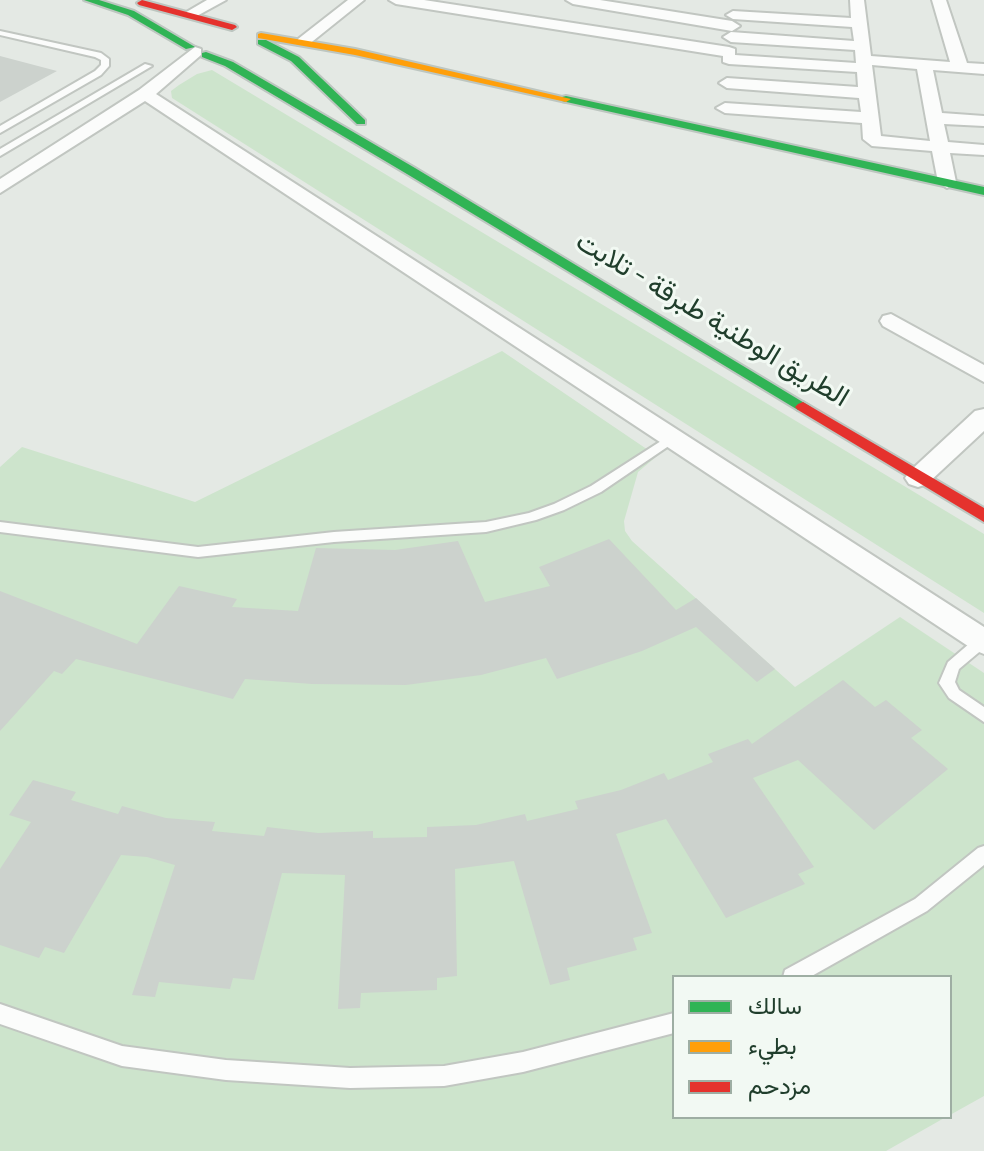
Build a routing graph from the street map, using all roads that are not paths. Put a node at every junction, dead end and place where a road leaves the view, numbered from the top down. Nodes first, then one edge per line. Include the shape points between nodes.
1 (89, 0) edge
2 (129, 0) edge
3 (219, 0) edge
4 (357, 0) edge
5 (396, 0) edge
6 (573, 0) edge
7 (939, 0) edge
8 (592, 2) edge
9 (852, 2) edge
10 (190, 14) junction
11 (860, 23) junction
12 (232, 27) junction
13 (563, 27) junction
14 (731, 31) edge
15 (0, 33) edge
16 (261, 39) junction
17 (303, 42) junction
18 (197, 52) junction
19 (863, 58) junction
20 (924, 64) junction
21 (148, 66) dead end
22 (960, 67) junction
23 (984, 69) edge
24 (727, 83) junction
25 (866, 93) junction
26 (145, 94) junction
27 (725, 108) junction
28 (870, 118) junction
29 (935, 118) junction
30 (984, 121) edge
31 (0, 130) edge
32 (723, 131) junction
33 (942, 147) junction
34 (984, 150) edge
35 (0, 153) edge
36 (411, 171) junction
37 (947, 182) junction
38 (0, 187) edge
39 (984, 191) edge
40 (891, 321) dead end
41 (984, 375) edge
42 (984, 417) edge
43 (672, 438) junction
44 (918, 478) junction
45 (984, 516) edge
46 (0, 527) edge
47 (983, 642) edge
48 (984, 716) edge
49 (984, 854) edge
50 (796, 975) edge
51 (0, 1014) edge
52 (672, 1024) edge

1 - 18 main road, الطريق الوطنية طبرقة - تلابت via 131,13
2 - 10 main road
3 - 10 street
4 - 17 street
5 - 13 street
6 - 8 street
7 - 22 street
8 - 13 street
8 - 14 street
9 - 11 street
10 - 12 main road
11 - 14 street
11 - 19 street
12 - 16 main road via 250,30
12 - 18 main road via 200,33 189,42
13 - 14 street
14 - 19 street
14 - 24 street
15 - 31 lane via 98,55 105,66
16 - 17 main road
16 - 18 main road via 258,47 241,54
16 - 36 main road, الطريق الوطنية طبرقة - تلابت via 295,59
17 - 32 main road
18 - 26 street
18 - 36 main road, الطريق الوطنية طبرقة - تلابت via 229,64
19 - 20 street
19 - 25 street
20 - 22 street
20 - 29 street
21 - 35 lane
22 - 23 street
24 - 25 street
24 - 27 street
25 - 28 street
26 - 38 street
26 - 43 street
27 - 28 street
27 - 32 street
28 - 33 street via 874,141
29 - 30 street
29 - 33 street
32 - 37 main road
33 - 34 street
33 - 37 street
36 - 44 main road, الطريق الوطنية طبرقة - تلابت
37 - 39 main road
40 - 41 street
42 - 44 street
43 - 46 lane via 559,507 486,527 198,552
43 - 47 street
44 - 45 main road, الطريق الوطنية طبرقة - تلابت
47 - 48 lane via 953,666 947,683
49 - 50 lane via 921,905
51 - 52 lane via 122,1056 350,1078 444,1076 523,1062

